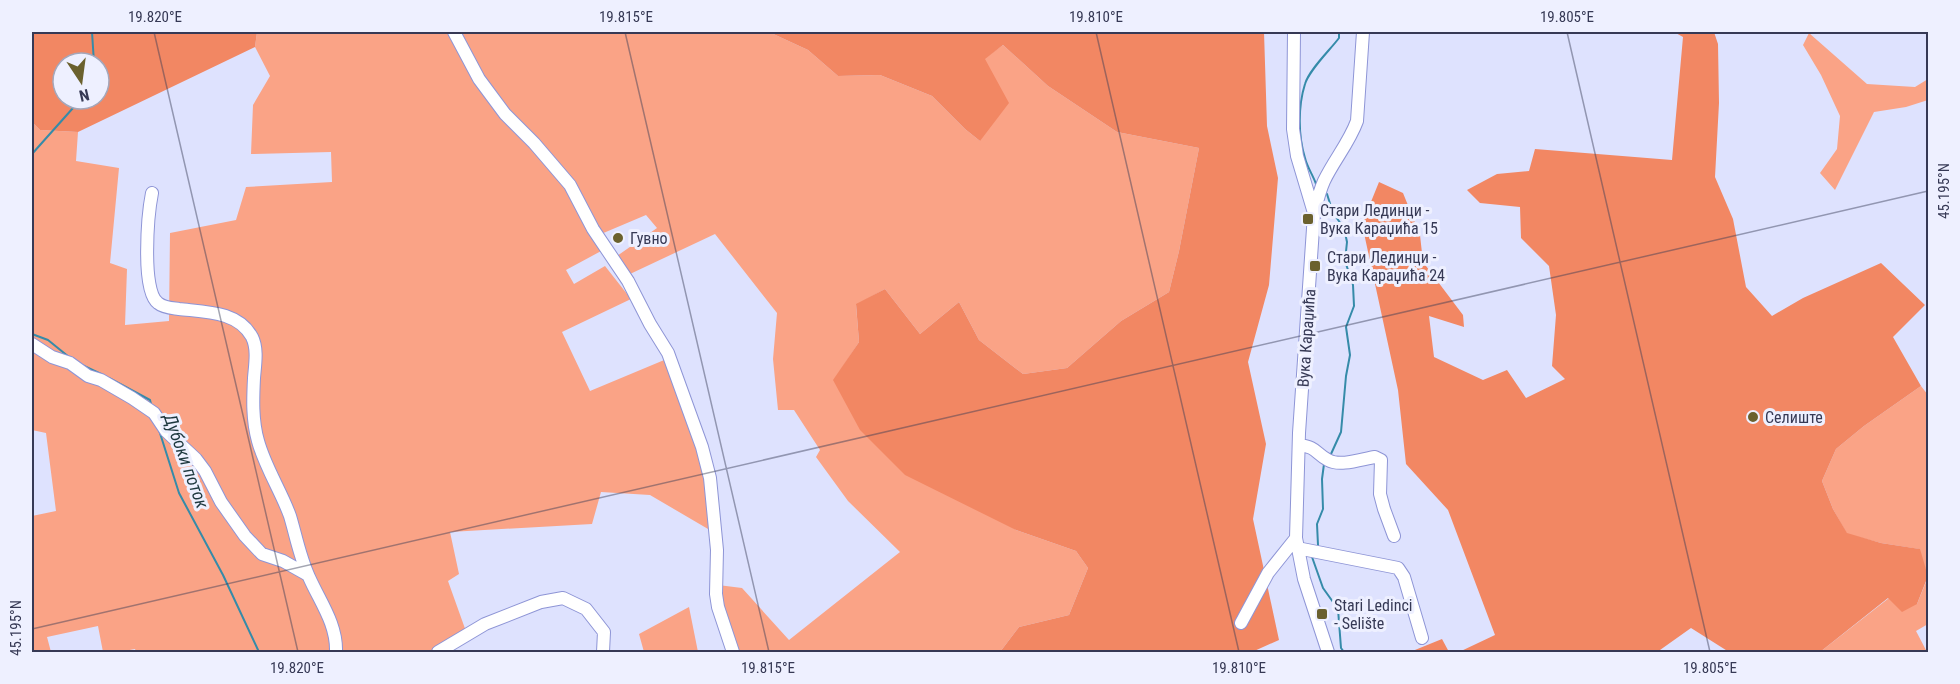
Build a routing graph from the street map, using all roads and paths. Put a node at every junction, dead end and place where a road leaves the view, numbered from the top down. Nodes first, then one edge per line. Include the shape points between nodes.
1 (454, 32) edge
2 (1294, 32) edge
3 (1363, 32) edge
4 (152, 193) dead end
5 (1314, 214) junction
6 (32, 344) edge
7 (1299, 446) junction
8 (1395, 536) dead end
9 (1297, 543) junction
10 (308, 575) junction
11 (1241, 623) dead end
12 (1422, 638) dead end
13 (336, 652) edge
14 (438, 652) edge
15 (603, 652) edge
16 (733, 652) edge
17 (1328, 652) edge

1 - 16 street via 479,79 505,114 570,185 668,353 710,478 717,550 716,594
2 - 5 street via 1293,129
3 - 5 street, Вука Караџића via 1357,121 1324,180
4 - 10 street via 147,216 151,294 156,303 165,307 218,313 248,331 255,350 253,409 258,441 289,515
5 - 7 street, Вука Караџића
6 - 10 street via 154,413 166,431 196,459 245,536 262,554
7 - 8 street via 1317,450 1336,463 1375,457 1381,460 1380,494
7 - 9 street, Вука Караџића
9 - 11 street via 1268,573
9 - 12 street via 1398,568
9 - 17 street, Вука Караџића via 1304,579
10 - 13 street via 331,619
14 - 15 street via 486,624 541,602 563,598 586,609 604,632

